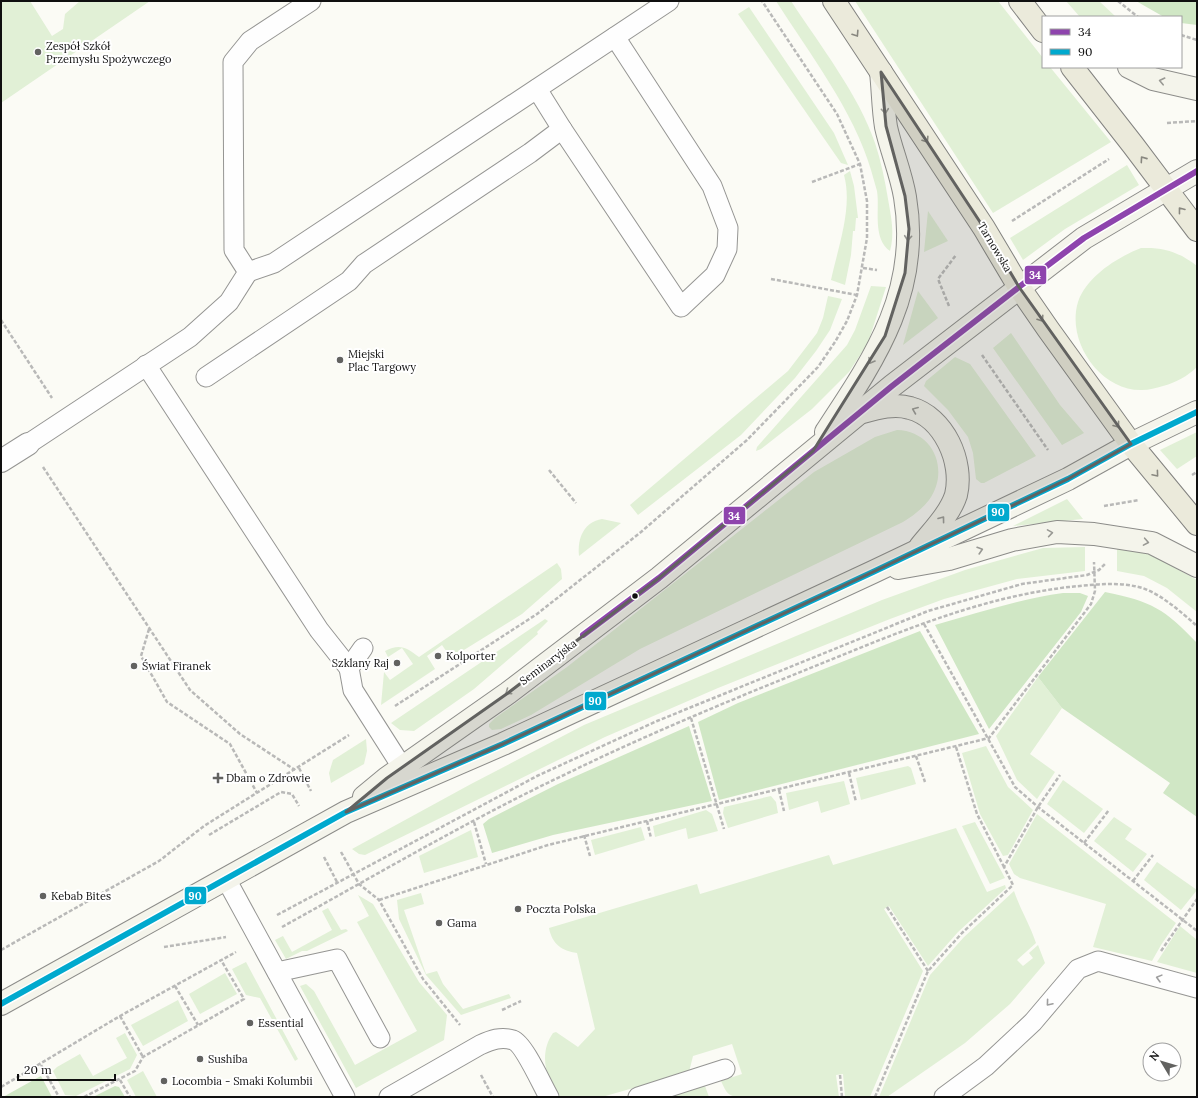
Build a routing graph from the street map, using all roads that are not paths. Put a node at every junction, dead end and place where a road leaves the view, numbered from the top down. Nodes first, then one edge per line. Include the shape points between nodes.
1 (311, 1) edge
2 (669, 1) edge
3 (834, 1) edge
4 (1021, 3) edge
5 (1042, 17) edge
6 (1042, 29) edge
7 (615, 38) junction
8 (1073, 68) edge
9 (1131, 68) edge
10 (881, 72) junction
11 (537, 89) junction
12 (1197, 89) edge
13 (562, 129) junction
14 (1197, 171) edge
15 (1166, 190) junction
16 (1197, 230) edge
17 (248, 272) junction
18 (1019, 287) junction
19 (146, 365) junction
20 (206, 378) dead end
21 (1197, 412) edge
22 (860, 413) junction
23 (28, 444) joint
24 (1132, 444) junction
25 (813, 451) junction
26 (1, 460) edge
27 (1197, 524) edge
28 (918, 550) junction
29 (1197, 566) edge
30 (873, 572) junction
31 (362, 648) dead end
32 (349, 668) junction
33 (402, 767) junction
34 (346, 812) junction
35 (226, 879) junction
36 (277, 972) junction
37 (1197, 988) edge
38 (1, 1004) edge
39 (380, 1038) dead end
40 (725, 1069) dead end
41 (345, 1097) edge
42 (388, 1097) edge
43 (549, 1097) edge
44 (638, 1097) edge
45 (944, 1097) edge

1 - 17 lane via 250,41 233,62 234,250
2 - 7 lane
3 -> 10 main road, Tarnowska
4 - 5 street
4 - 6 main road
7 - 11 lane
7 - 13 lane via 712,186 728,228 727,250 716,275 681,307
15 -> 8 main road
12 -> 9 street via 1153,79
10 -> 18 main road, Tarnowska via 984,228
10 -> 25 street via 886,126 905,196 909,229 905,273 885,336 858,384
11 - 13 lane
11 - 17 lane via 274,263
13 - 20 lane via 364,264 349,281
14 - 15 street, Seminaryjska
16 -> 15 main road
15 - 18 street, Seminaryjska via 1084,238
17 - 19 lane via 228,302 201,327
18 - 22 street, Seminaryjska
18 -> 24 main road, Tarnowska
19 - 23 lane
19 - 32 lane via 173,400 319,630
21 - 24 street, Seminaryjska
22 - 25 street, Seminaryjska
28 -> 22 street via 949,510 955,496 957,471 948,441 937,425 911,408 876,408
23 - 26 street
24 -> 27 main road, Tarnowska
24 - 28 street, Seminaryjska via 1060,482
25 -> 33 street, Seminaryjska via 659,578 508,692
28 - 30 street, Seminaryjska
30 -> 29 street via 949,559 1012,540 1057,532 1152,543
30 - 34 street, Seminaryjska via 503,744
31 - 32 lane
32 - 33 lane via 353,690
33 - 34 street, Seminaryjska
34 - 35 street, Seminaryjska
35 - 36 lane
35 - 38 street, Seminaryjska
36 - 39 lane via 337,958
36 - 41 lane
37 -> 45 lane via 1098,961 1078,969 1033,1022 986,1066
40 - 44 lane
42 - 43 lane via 480,1045 493,1039 504,1038 514,1040 521,1047

